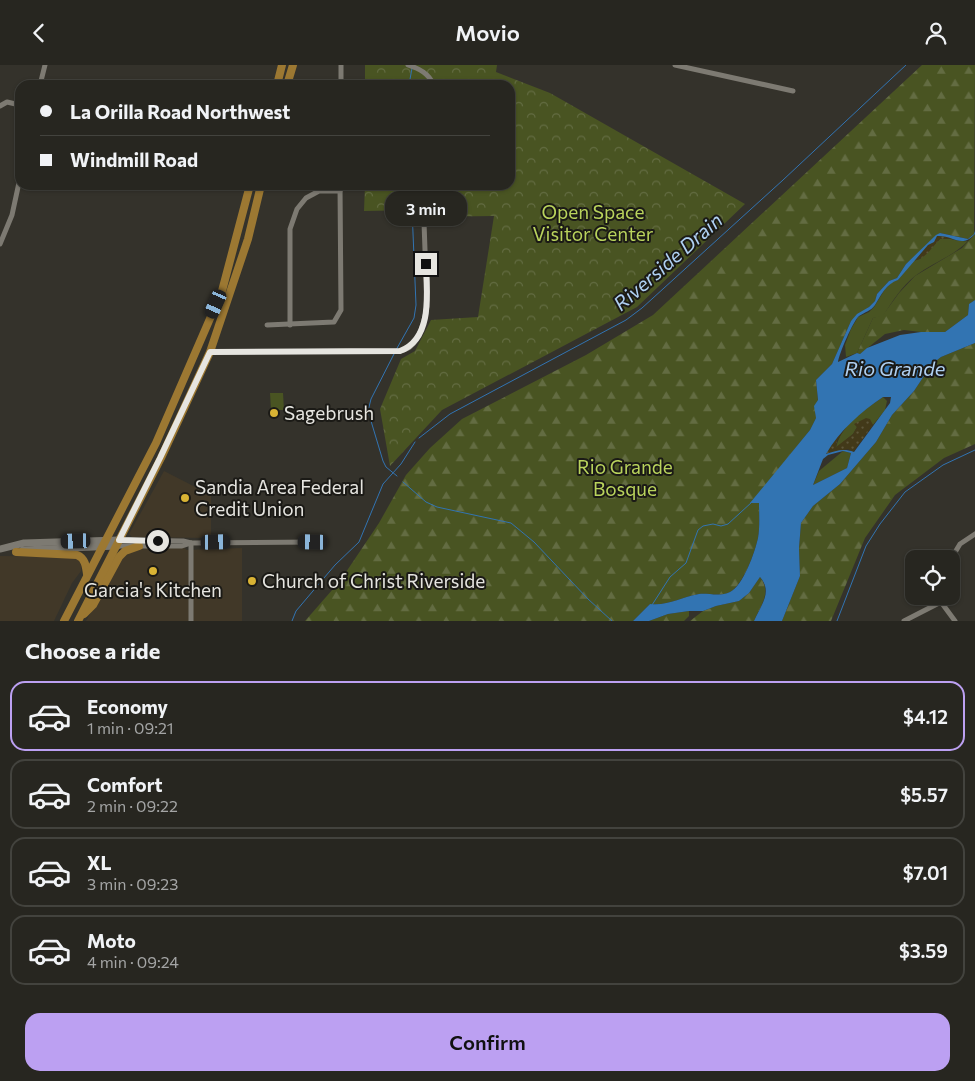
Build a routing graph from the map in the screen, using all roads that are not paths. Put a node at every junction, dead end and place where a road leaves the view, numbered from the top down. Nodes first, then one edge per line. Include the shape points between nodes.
1 (45, 65) edge
2 (282, 65) edge
3 (292, 65) edge
4 (341, 65) edge
5 (408, 65) edge
6 (675, 65) edge
7 (41, 80) edge
8 (278, 80) edge
9 (288, 80) edge
10 (340, 80) edge
11 (431, 80) edge
12 (793, 91) dead end
13 (15, 104) edge
14 (0, 106) edge
15 (17, 190) edge
16 (249, 190) edge
17 (260, 190) edge
18 (326, 190) edge
19 (340, 190) edge
20 (427, 205) dead end
21 (0, 244) edge
22 (267, 325) dead end
23 (290, 325) junction
24 (210, 352) junction
25 (975, 534) edge
26 (315, 542) dead end
27 (103, 543) junction
28 (118, 543) junction
29 (191, 543) junction
30 (139, 546) junction
31 (0, 549) edge
32 (957, 550) edge
33 (0, 552) edge
34 (16, 552) junction
35 (87, 574) junction
36 (931, 605) edge
37 (945, 605) edge
38 (64, 621) edge
39 (78, 621) edge
40 (191, 621) edge
41 (904, 621) edge
42 (955, 621) edge

1 - 7 street
2 - 8 main road
3 - 9 main road
4 - 10 street
5 - 11 street via 419,69
6 - 12 street
13 - 14 street via 7,102
15 - 21 street via 12,215
16 - 27 main road via 222,291 156,443
17 - 24 main road via 248,239
18 - 23 street via 306,198 297,209 290,229
19 - 23 street via 341,310 334,322
20 - 24 street via 424,222 426,317 412,345 400,351
22 - 23 street
24 - 28 main road
25 - 32 street
26 - 29 street
27 - 28 street
27 - 31 street via 24,543
27 - 34 street
27 - 35 main road
28 - 29 street
28 - 30 street
28 - 39 main road
29 - 30 street
29 - 40 street
30 - 39 main road via 119,557 93,605
33 - 34 street
34 - 35 main road via 76,555 82,558
35 - 38 main road
36 - 41 street
37 - 42 street

